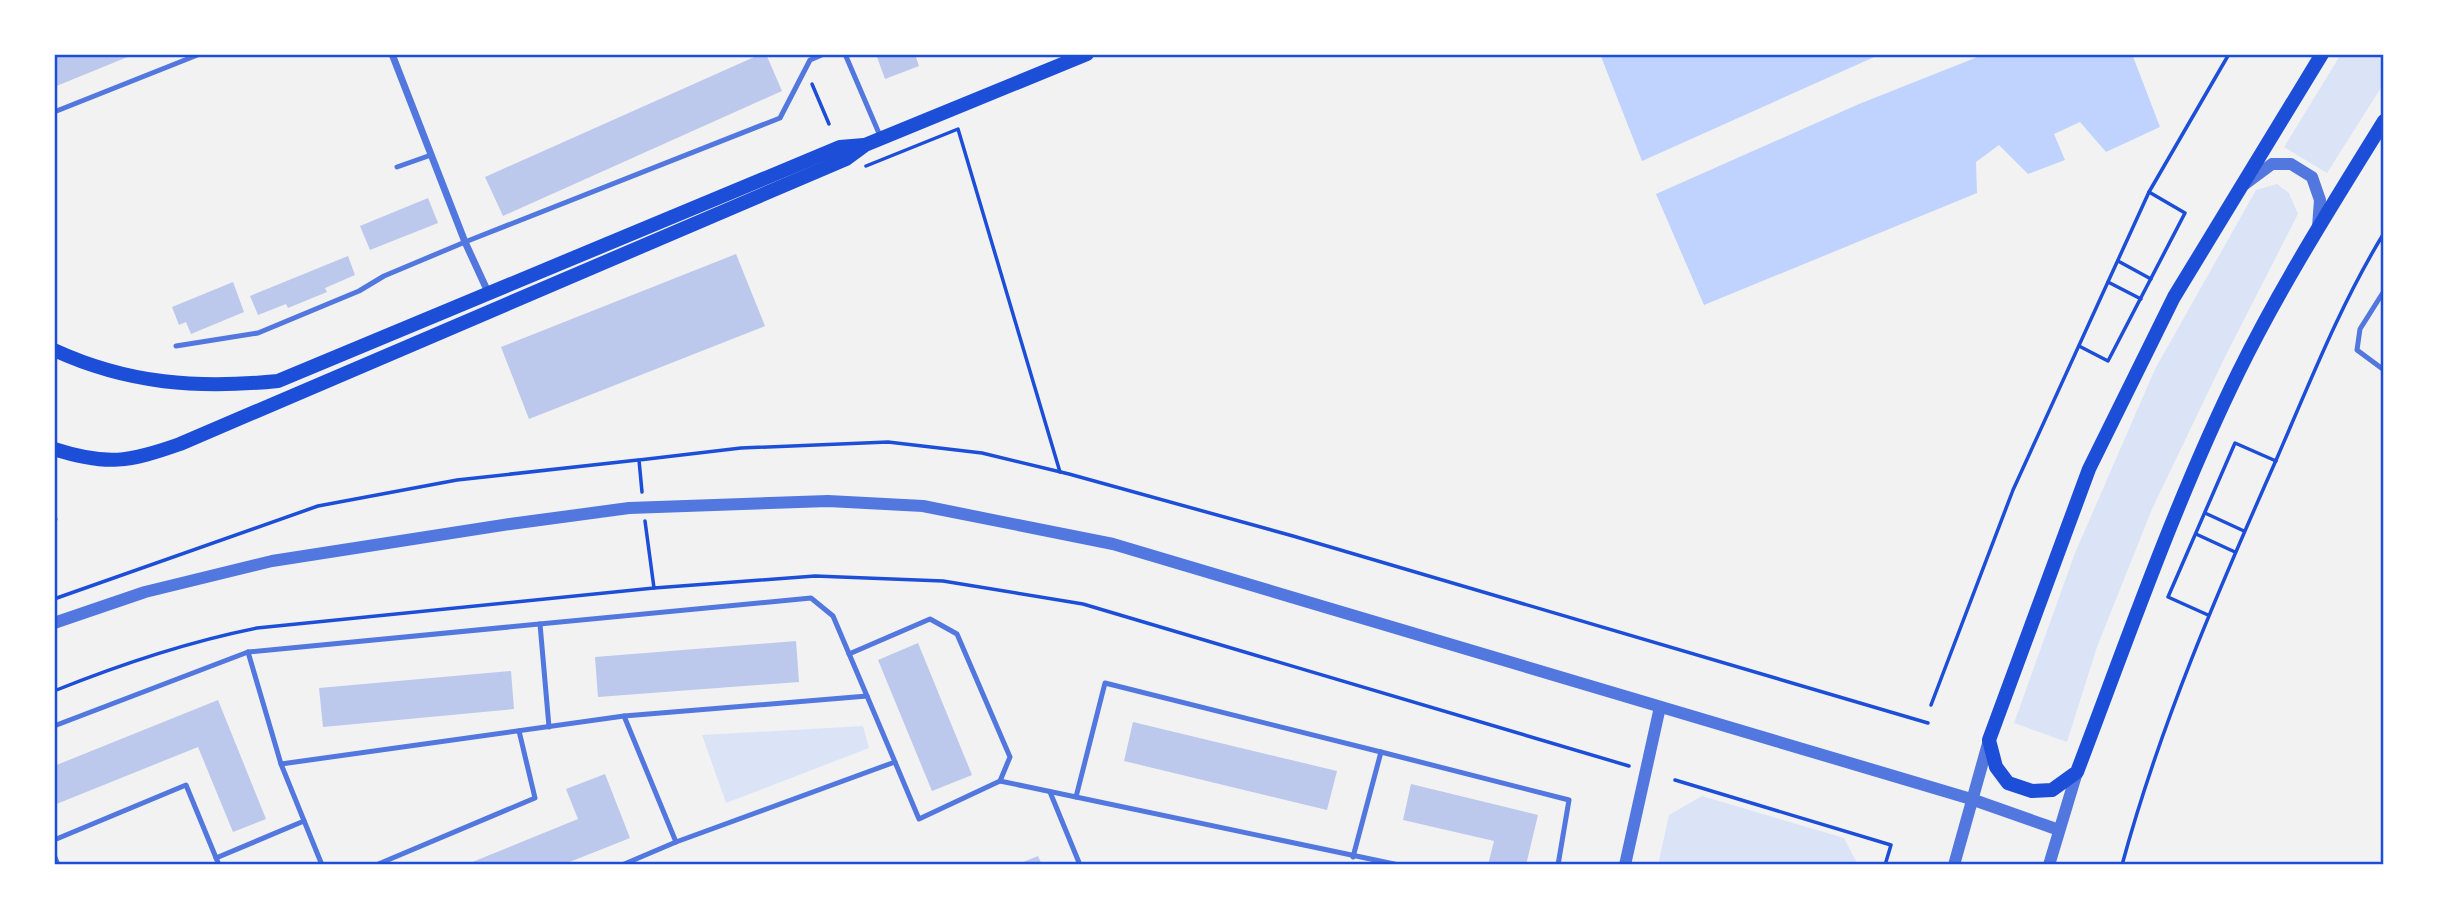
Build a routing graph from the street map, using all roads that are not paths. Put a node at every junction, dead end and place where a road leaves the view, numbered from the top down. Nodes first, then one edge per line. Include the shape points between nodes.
1 (200, 54) edge
2 (392, 54) edge
3 (824, 54) edge
4 (845, 54) edge
5 (1087, 54) edge
6 (2322, 54) edge
7 (54, 112) edge
8 (2384, 121) edge
9 (881, 138) junction
10 (865, 145) junction
11 (431, 155) junction
12 (397, 167) dead end
13 (2244, 185) junction
14 (2318, 227) junction
15 (465, 242) junction
16 (2384, 291) edge
17 (488, 292) junction
18 (176, 345) dead end
19 (54, 350) edge
20 (2384, 370) edge
21 (54, 449) edge
22 (54, 624) edge
23 (540, 624) junction
24 (248, 652) junction
25 (849, 654) junction
26 (867, 696) junction
27 (1660, 707) junction
28 (624, 716) junction
29 (54, 726) edge
30 (549, 727) junction
31 (519, 731) junction
32 (1989, 740) junction
33 (1381, 752) junction
34 (895, 762) junction
35 (281, 764) junction
36 (2077, 772) junction
37 (1000, 781) junction
38 (1050, 792) junction
39 (1076, 797) junction
40 (1971, 799) junction
41 (304, 821) junction
42 (2059, 830) junction
43 (54, 839) edge
44 (676, 842) junction
45 (54, 855) edge
46 (1353, 857) junction
47 (216, 858) junction
48 (319, 864) edge
49 (58, 865) edge
50 (219, 865) edge
51 (376, 865) edge
52 (622, 865) edge
53 (1080, 865) edge
54 (1399, 865) edge
55 (1558, 865) edge
56 (1625, 865) edge
57 (1954, 865) edge
58 (2049, 865) edge

1 - 7 lane
2 - 11 street
3 - 15 lane via 810,60 780,118
4 - 9 lane
5 - 9 main road
6 - 13 main road
8 - 14 main road
9 - 10 main road
10 - 17 main road via 840,147
10 - 21 main road via 846,159 180,444 124,461
11 - 12 lane
11 - 15 street
13 - 14 street via 2272,164 2291,164 2312,177 2320,200
13 - 32 main road via 2174,297 2089,469
14 - 36 main road via 2238,372 2199,460
15 - 17 street
15 - 18 lane via 258,333
16 - 20 lane via 2360,329 2357,350
17 - 19 main road via 278,381 167,383 86,364
22 - 27 street via 145,592 272,561 423,536 644,508 828,501 923,506 1113,544
23 - 24 lane
23 - 25 lane via 811,598 833,616
23 - 30 lane
24 - 29 lane
24 - 35 lane
25 - 26 lane
25 - 37 lane via 930,619 957,634 1010,757
26 - 28 lane
26 - 34 lane
27 - 40 street
27 - 56 street
28 - 30 lane
28 - 44 lane
30 - 31 lane
31 - 35 lane
31 - 51 lane via 535,798
32 - 36 main road via 1996,767 2008,783 2032,791 2052,790
32 - 40 street
33 - 39 lane via 1105,683
33 - 46 lane
33 - 55 lane via 1569,800
34 - 37 lane via 919,819
34 - 44 lane
35 - 41 lane
36 - 42 street
37 - 38 lane
38 - 39 lane
38 - 53 lane
39 - 46 lane
40 - 42 street
40 - 57 street
41 - 47 lane
41 - 48 lane
42 - 58 street
43 - 47 lane via 186,785
44 - 52 lane
45 - 49 lane
46 - 54 lane
47 - 50 lane

